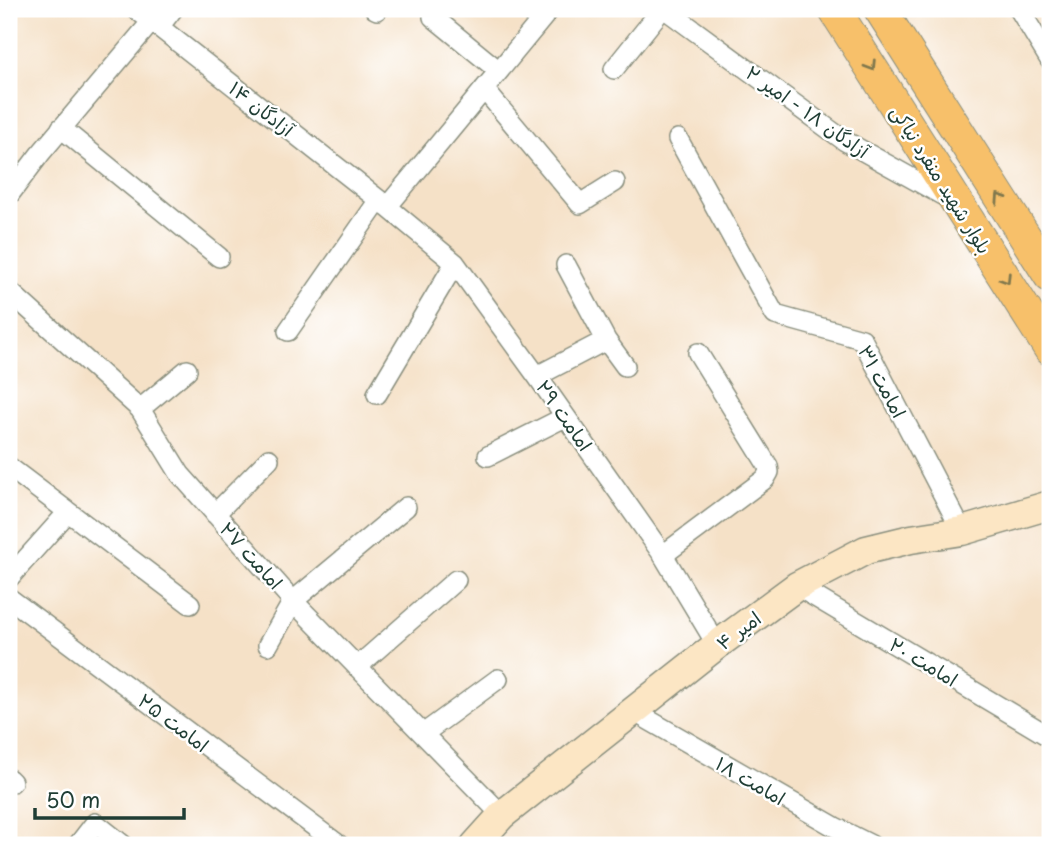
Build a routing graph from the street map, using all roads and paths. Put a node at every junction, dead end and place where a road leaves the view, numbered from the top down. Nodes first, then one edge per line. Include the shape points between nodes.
1 (136, 9) edge
2 (173, 9) edge
3 (550, 9) edge
4 (663, 9) edge
5 (834, 9) edge
6 (880, 9) edge
7 (1018, 9) edge
8 (433, 17) dead end
9 (155, 24) junction
10 (1050, 60) edge
11 (614, 69) dead end
12 (499, 71) junction
13 (484, 89) junction
14 (61, 128) junction
15 (678, 139) dead end
16 (615, 182) dead end
17 (12, 184) edge
18 (383, 204) junction
19 (958, 204) junction
20 (219, 257) dead end
21 (455, 263) junction
22 (566, 265) dead end
23 (1050, 276) edge
24 (9, 291) edge
25 (288, 331) dead end
26 (606, 340) junction
27 (1050, 349) edge
28 (698, 353) dead end
29 (625, 366) dead end
30 (187, 370) dead end
31 (537, 376) junction
32 (377, 394) dead end
33 (140, 409) junction
34 (565, 417) junction
35 (488, 456) dead end
36 (269, 459) dead end
37 (9, 467) edge
38 (1050, 505) edge
39 (406, 507) dead end
40 (68, 512) junction
41 (215, 514) junction
42 (962, 531) junction
43 (663, 555) junction
44 (9, 578) edge
45 (456, 580) dead end
46 (797, 586) junction
47 (9, 598) edge
48 (293, 601) junction
49 (190, 604) dead end
50 (268, 645) dead end
51 (717, 645) junction
52 (357, 667) junction
53 (498, 679) dead end
54 (633, 712) junction
55 (423, 734) junction
56 (1050, 737) edge
57 (491, 835) edge
58 (78, 845) edge
59 (123, 845) edge
60 (339, 845) edge
61 (871, 845) edge

1 - 9 street, آزادگان ۱۴
2 - 9 street
3 - 12 street
4 - 11 street
4 - 19 street, آزادگان ۱۸ - امیر ۲ via 845,141
5 -> 19 main road, بلوار شهید منفرد نیاکی
23 -> 6 main road, بلوار شهید منفرد نیاکی
7 - 10 street
8 - 12 street
9 - 14 street
9 - 18 street, آزادگان ۱۴
12 - 13 street
13 - 16 street via 580,204
13 - 18 street
14 - 17 street
14 - 20 street
15 - 42 street, امامت ۳۱ via 775,315 862,339
18 - 21 street, امامت ۲۹
18 - 25 street
19 -> 27 main road, بلوار شهید منفرد نیاکی
21 - 31 street, امامت ۲۹
21 - 32 street
22 - 26 street
24 - 33 street, امامت ۲۷
26 - 29 street
26 - 31 street
28 - 43 street via 769,472
30 - 33 street
31 - 34 street, امامت ۲۹
33 - 41 street, امامت ۲۷ via 180,474
34 - 35 street
34 - 43 street, امامت ۲۹
36 - 41 street
37 - 40 street
38 - 42 street, امیر ۴
39 - 48 street
40 - 44 street
40 - 49 street
41 - 48 street, امامت ۲۷
42 - 46 street, امیر ۴ via 866,550
43 - 51 street, امامت ۲۹
45 - 52 street
46 - 51 street, امیر ۴
46 - 56 street, امامت ۲۰
47 - 60 street, امامت ۲۵
48 - 50 street
48 - 52 street, امامت ۲۷
51 - 54 street, امیر ۴
52 - 55 street, امامت ۲۷
53 - 55 street
54 - 57 street, امیر ۴
54 - 61 street, امامت ۱۸
55 - 57 street, امامت ۲۷
58 - 59 street via 95,823

